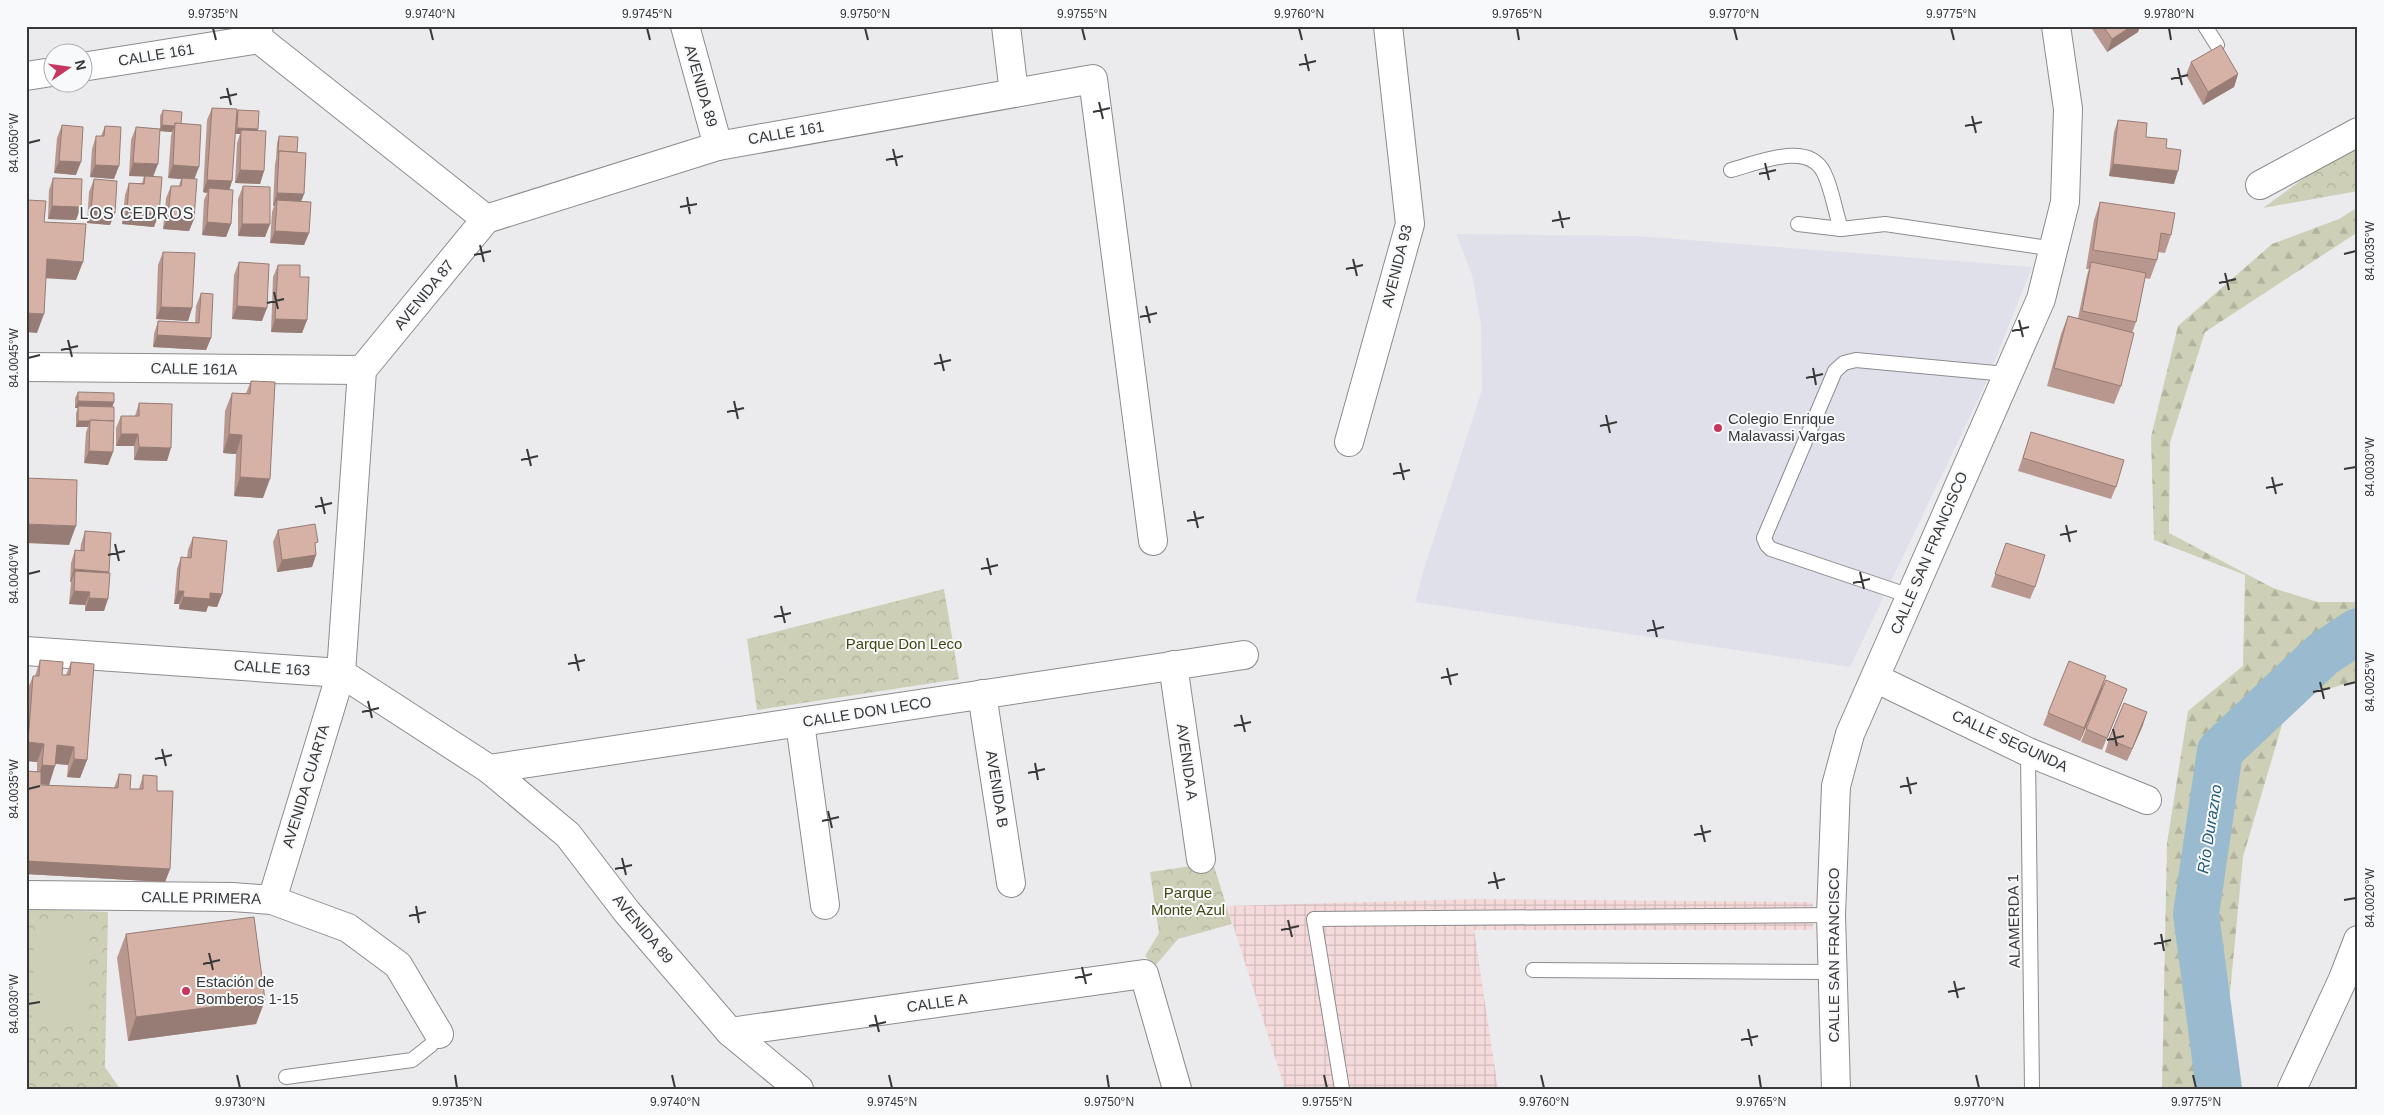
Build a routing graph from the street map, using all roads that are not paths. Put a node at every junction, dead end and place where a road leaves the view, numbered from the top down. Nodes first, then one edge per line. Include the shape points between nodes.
1 (685, 26) edge
2 (1006, 26) edge
3 (1388, 26) edge
4 (2056, 26) edge
5 (2206, 26) edge
6 (258, 32) edge
7 (2217, 45) edge
8 (92, 65) edge
9 (42, 74) edge
10 (26, 76) edge
11 (1014, 92) junction
12 (2358, 132) edge
13 (718, 146) junction
14 (1731, 170) dead end
15 (2260, 185) dead end
16 (486, 220) junction
17 (1798, 224) dead end
18 (1840, 229) junction
19 (2055, 249) junction
20 (26, 367) edge
21 (362, 370) junction
22 (2006, 374) junction
23 (1349, 442) dead end
24 (1153, 541) dead end
25 (1910, 596) junction
26 (26, 651) edge
27 (1244, 655) dead end
28 (1173, 665) junction
29 (341, 673) junction
30 (1875, 678) junction
31 (982, 694) junction
32 (800, 723) junction
33 (2028, 752) junction
34 (489, 769) junction
35 (2147, 800) dead end
36 (1201, 859) dead end
37 (1011, 883) dead end
38 (26, 895) edge
39 (272, 900) junction
40 (825, 905) dead end
41 (1831, 915) junction
42 (2358, 940) edge
43 (1533, 970) dead end
44 (1833, 972) junction
45 (2350, 987) edge
46 (730, 1032) junction
47 (440, 1034) joint
48 (286, 1077) dead end
49 (799, 1089) edge
50 (1177, 1089) edge
51 (1342, 1089) edge
52 (1836, 1089) edge
53 (2032, 1089) edge
54 (2292, 1089) edge

1 - 13 street, AVENIDA 89
2 - 11 street
3 - 23 street, AVENIDA 93 via 1410,224
4 - 19 street, CALLE SAN FRANCISCO via 2068,109 2065,202
5 - 7 lane
6 - 8 street, CALLE 161
6 - 16 street
9 - 10 street
11 - 13 street, CALLE 161
11 - 24 street, CALLE 161 via 1094,79
12 - 15 street
13 - 16 street, CALLE 161
14 - 18 lane via 1795,154 1812,158 1824,172
16 - 21 street, AVENIDA 87
17 - 18 lane
18 - 19 lane via 1886,224
19 - 22 street, CALLE SAN FRANCISCO via 2041,299
20 - 21 street, CALLE 161A
21 - 29 street
22 - 25 street, CALLE SAN FRANCISCO
22 - 25 lane via 1856,360 1844,363 1835,371 1764,538 1771,549
25 - 30 street, CALLE SAN FRANCISCO
26 - 29 street, CALLE 163
27 - 28 street, CALLE DON LECO
28 - 31 street, CALLE DON LECO
28 - 36 street, AVENIDA A
29 - 34 street, CALLE 163
29 - 39 street, AVENIDA CUARTA
30 - 33 street, CALLE SEGUNDA
30 - 41 street, CALLE SAN FRANCISCO via 1850,734 1836,786
31 - 32 street, CALLE DON LECO
31 - 37 street, AVENIDA B
32 - 34 street, CALLE DON LECO
32 - 40 street
33 - 35 street, CALLE SEGUNDA
33 - 53 lane, ALAMERDA 1
34 - 46 street, AVENIDA 89 via 568,835 627,912
38 - 39 street, CALLE PRIMERA
39 - 47 street, CALLE PRIMERA via 348,928 398,965
41 - 44 street, CALLE SAN FRANCISCO
41 - 51 lane via 1314,918
42 - 45 street
43 - 44 lane
44 - 52 street, CALLE SAN FRANCISCO
45 - 54 street
46 - 49 street, AVENIDA 89
46 - 50 street, CALLE A via 1144,974
47 - 48 lane via 412,1060

